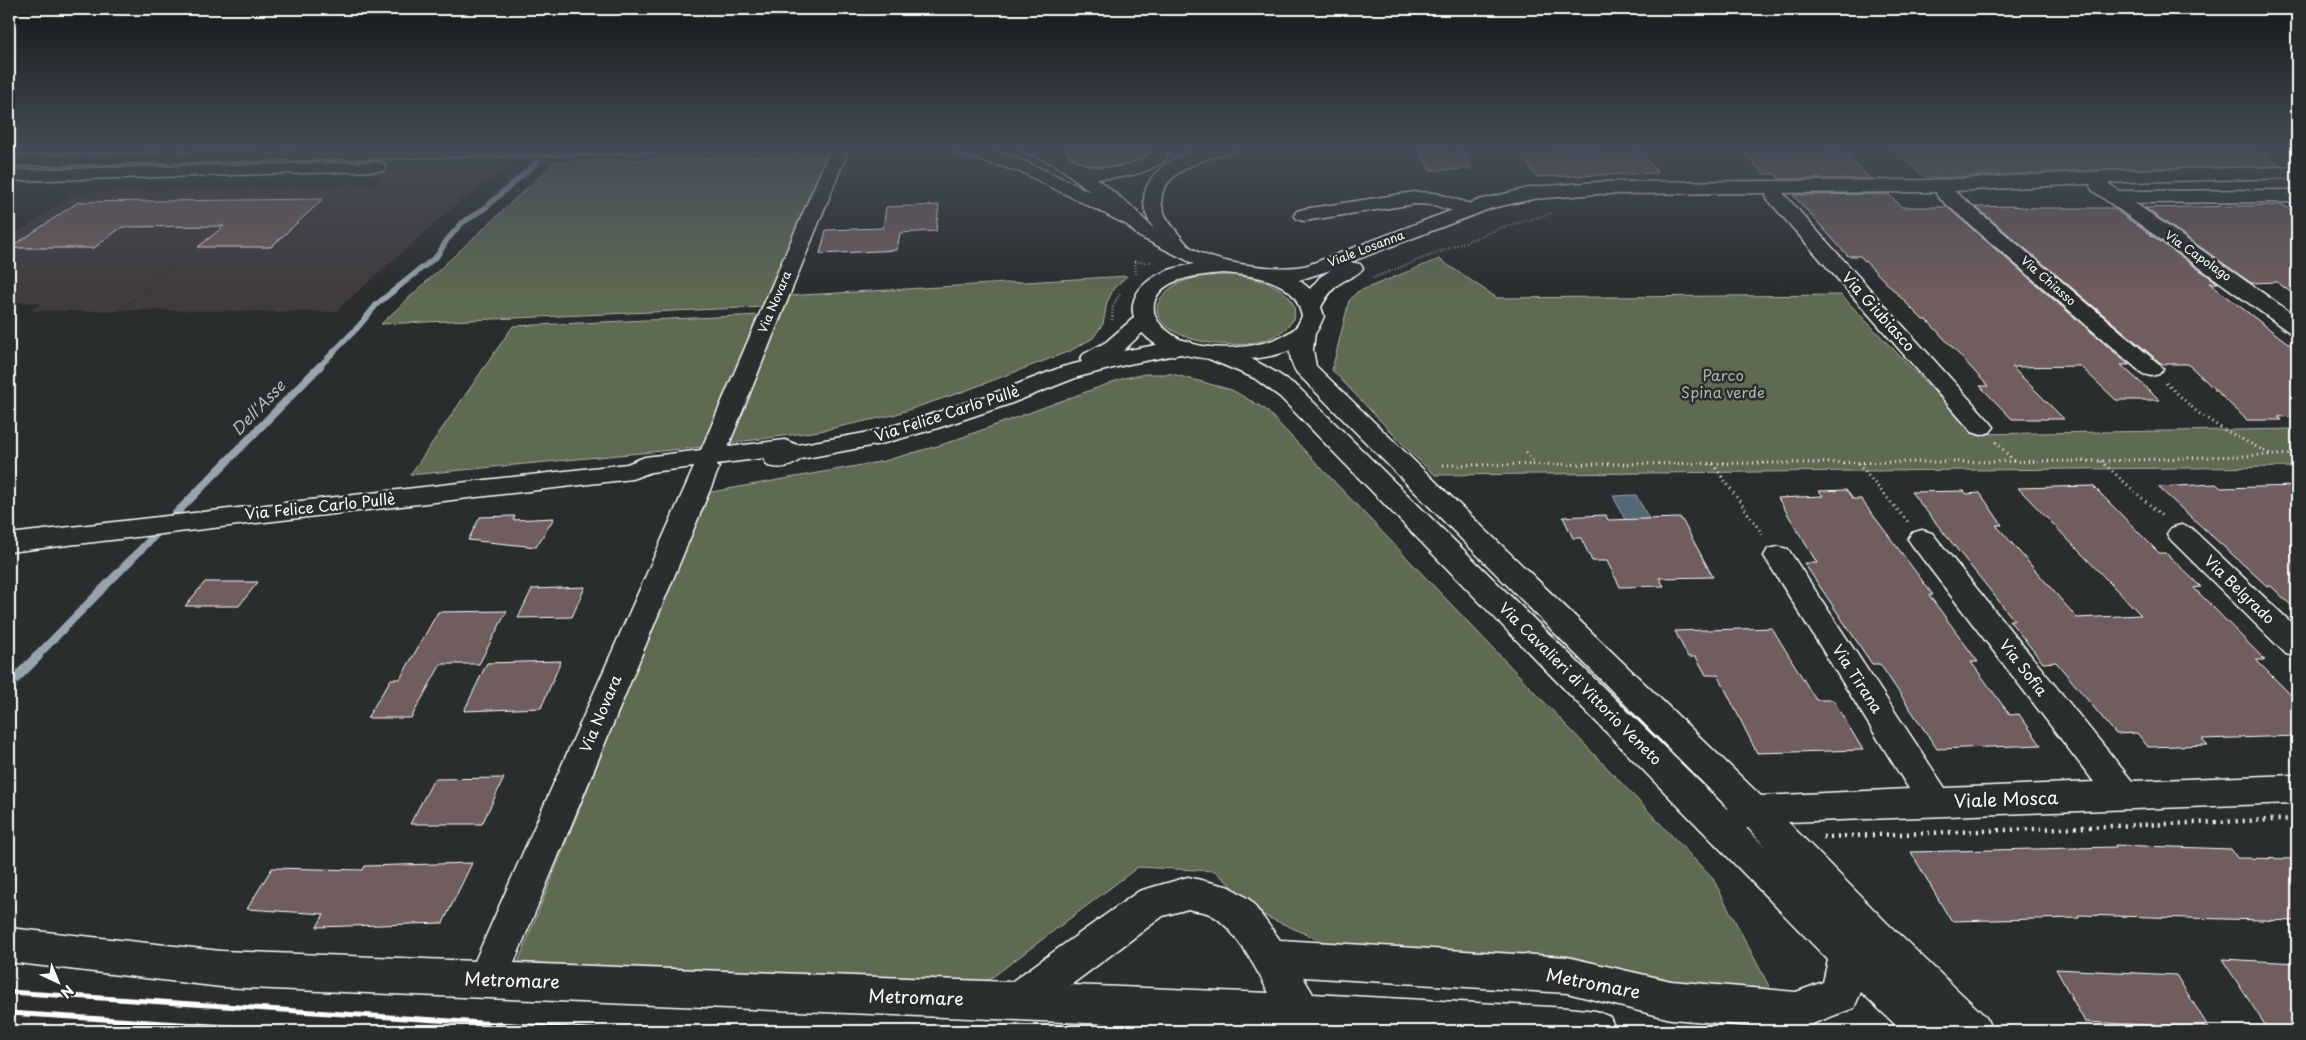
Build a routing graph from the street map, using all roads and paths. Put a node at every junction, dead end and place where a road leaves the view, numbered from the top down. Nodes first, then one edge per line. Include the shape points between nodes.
1 (1775, 196) edge
2 (820, 197) edge
3 (1085, 197) edge
4 (1106, 197) edge
5 (1119, 197) edge
6 (1152, 197) edge
7 (1520, 197) edge
8 (1596, 197) edge
9 (1949, 197) edge
10 (2113, 197) edge
11 (1470, 210) junction
12 (1558, 213) dead end
13 (1304, 215) dead end
14 (1135, 221) junction
15 (1180, 248) junction
16 (1222, 268) junction
17 (1269, 274) junction
18 (1367, 280) dead end
19 (1147, 295) junction
20 (1307, 318) junction
21 (1145, 320) junction
22 (2297, 327) edge
23 (1183, 347) junction
24 (1217, 354) junction
25 (2151, 369) joint
26 (1070, 372) junction
27 (1981, 427) dead end
28 (1526, 452) dead end
29 (2270, 454) junction
30 (2297, 454) edge
31 (2101, 461) junction
32 (708, 462) junction
33 (1713, 463) junction
34 (1535, 464) junction
35 (1857, 464) junction
36 (1443, 465) dead end
37 (2181, 534) joint
38 (1922, 539) joint
39 (9, 543) edge
40 (1778, 556) joint
41 (2297, 646) edge
42 (2297, 789) edge
43 (2124, 796) junction
44 (1936, 803) junction
45 (1754, 811) junction
46 (2297, 819) edge
47 (1717, 822) junction
48 (1820, 838) dead end
49 (9, 945) edge
50 (1861, 945) junction
51 (1270, 956) junction
52 (495, 961) dead end
53 (1016, 1002) junction
54 (1302, 1014) junction
55 (1596, 1031) edge
56 (1931, 1031) edge
57 (1972, 1031) edge

1 - 27 street, Via Giubiasco
2 - 32 street, Via Novara
3 - 14 street
4 - 14 street
5 - 14 street
6 - 15 street via 1155,213
7 - 11 street, Viale Losanna
8 - 20 street, Viale Losanna via 1543,201 1499,211 1334,276 1320,288
9 - 25 street, Via Chiasso
10 - 22 street, Via Capolago
11 - 13 street via 1436,199 1415,198
11 - 17 street, Viale Losanna via 1315,269 1298,274
12 - 18 path via 1503,227
14 - 15 street
14 - 19 street via 1155,260 1156,270
15 - 16 street
16 - 17 street
16 - 19 street via 1176,275 1161,282
17 - 20 street via 1300,290
19 - 21 street via 1142,312
20 - 24 street, Via Cavalieri di Vittorio Veneto via 1283,345 1235,355
20 - 45 street, Via Cavalieri di Vittorio Veneto via 1301,350 1305,368
21 - 23 street, Via Cavalieri di Vittorio Veneto via 1159,335
21 - 26 street, Via Felice Carlo Pullè via 1114,347
23 - 24 street, Via Cavalieri di Vittorio Veneto
23 - 26 street, Via Felice Carlo Pullè
24 - 47 street, Via Cavalieri di Vittorio Veneto via 1262,373 1289,392
25 - 29 path via 2197,412
26 - 32 street, Via Felice Carlo Pullè via 998,400 872,439 793,452 786,459
28 - 34 path
29 - 30 path
29 - 31 path
31 - 35 path
31 - 37 path
32 - 39 street, Via Felice Carlo Pullè via 643,475 632,471
32 - 52 street, Via Novara
33 - 34 path
33 - 35 path
33 - 40 path
34 - 36 path
35 - 38 path
37 - 41 street, Via Belgrado
38 - 43 street, Via Sofia
40 - 44 street, Via Tirana
42 - 43 street, Viale Mosca
43 - 44 street, Viale Mosca
44 - 45 street, Viale Mosca
45 - 47 street, Viale Mosca
45 - 50 street, Via Cavalieri di Vittorio Veneto
46 - 48 path
47 - 50 street, Via Cavalieri di Vittorio Veneto
49 - 53 street, Metromare via 221,969
50 - 51 street, Metromare via 1840,995 1796,1011 1671,1000 1568,975
50 - 56 street, Via Cavalieri di Vittorio Veneto
50 - 57 street, Via Cavalieri di Vittorio Veneto
51 - 53 street via 1237,912 1217,899 1188,893 1152,903
51 - 54 street
53 - 54 street, Metromare
54 - 55 street, Metromare

